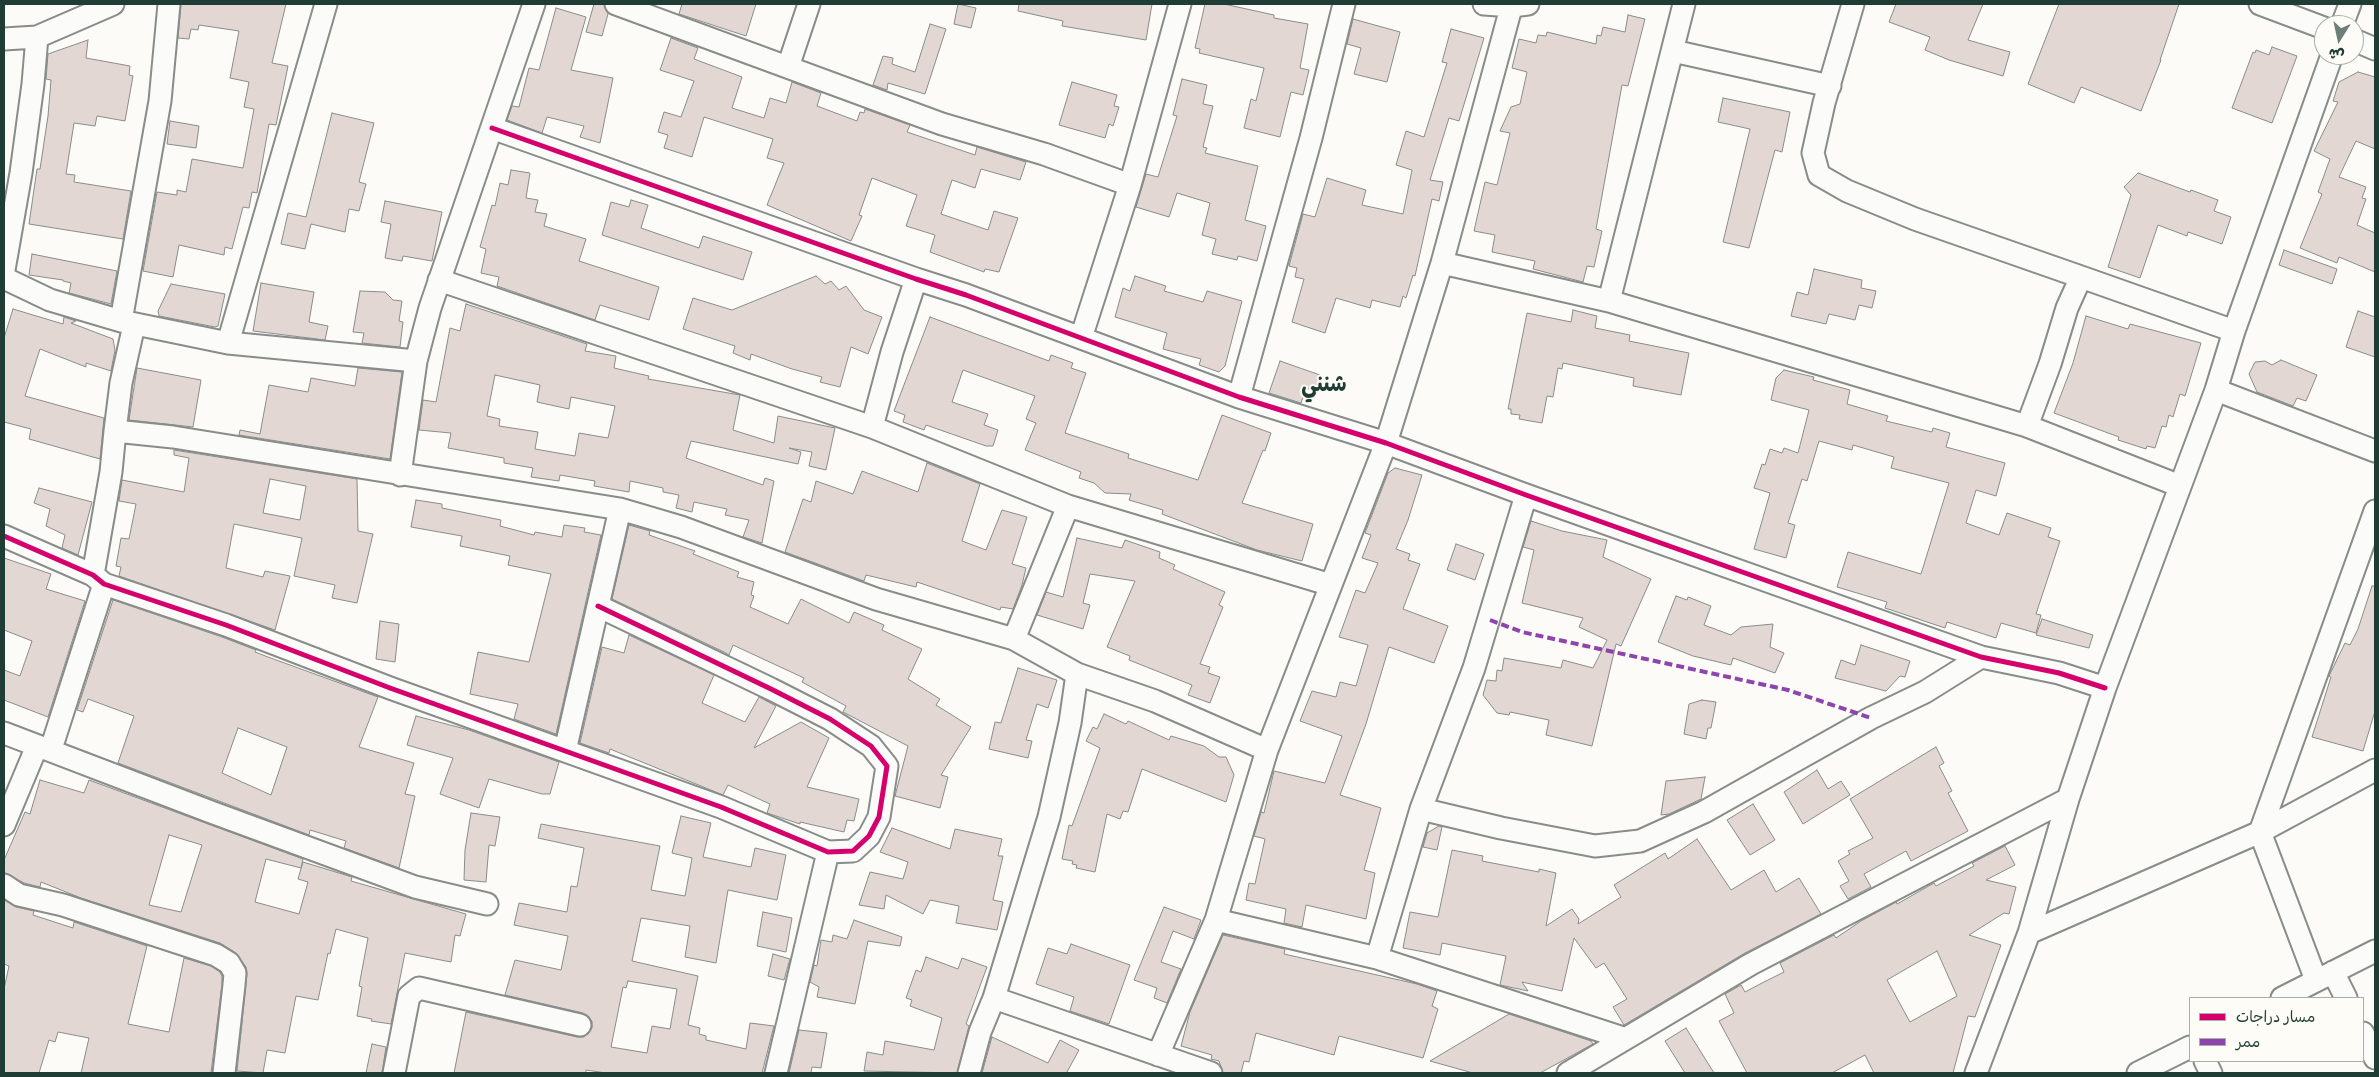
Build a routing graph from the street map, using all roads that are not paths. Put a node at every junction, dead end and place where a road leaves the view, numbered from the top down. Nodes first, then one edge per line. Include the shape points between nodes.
1 (113, 4) edge
2 (169, 4) edge
3 (326, 4) edge
4 (534, 4) edge
5 (616, 4) edge
6 (809, 4) edge
7 (1180, 4) edge
8 (1344, 4) edge
9 (1484, 4) edge
10 (1684, 4) edge
11 (1853, 4) edge
12 (2260, 4) edge
13 (1517, 5) edge
14 (2314, 24) edge
15 (37, 37) junction
16 (4, 39) edge
17 (1673, 51) junction
18 (2328, 65) edge
19 (788, 67) junction
20 (1830, 86) junction
21 (492, 128) junction
22 (1130, 185) junction
23 (1442, 263) junction
24 (4, 270) edge
25 (2082, 277) junction
26 (4, 278) edge
27 (916, 279) junction
28 (440, 280) junction
29 (1609, 301) junction
30 (128, 323) junction
31 (2234, 331) junction
32 (1081, 338) junction
33 (228, 343) junction
34 (416, 361) junction
35 (2216, 390) junction
36 (1239, 397) junction
37 (872, 426) junction
38 (2028, 426) junction
39 (115, 431) junction
40 (1386, 443) junction
41 (2375, 451) edge
42 (400, 475) junction
43 (2180, 486) junction
44 (1526, 495) junction
45 (1068, 506) junction
46 (620, 509) junction
47 (2375, 511) edge
48 (4, 536) edge
49 (99, 580) junction
50 (1331, 585) junction
51 (598, 606) junction
52 (1014, 639) junction
53 (1981, 657) junction
54 (1077, 674) junction
55 (2105, 688) junction
56 (4, 733) edge
57 (44, 748) junction
58 (1267, 750) junction
59 (565, 751) junction
60 (2375, 770) edge
61 (2068, 799) junction
62 (1421, 809) junction
63 (4, 826) edge
64 (2260, 832) junction
65 (828, 852) junction
66 (4, 885) edge
67 (487, 904) dead end
68 (1216, 920) junction
69 (2029, 933) junction
70 (2375, 951) edge
71 (1377, 958) junction
72 (2324, 976) junction
73 (2284, 997) edge
74 (2345, 997) edge
75 (994, 998) junction
76 (580, 1025) dead end
77 (2364, 1035) edge
78 (1623, 1038) junction
79 (2189, 1048) edge
80 (1158, 1055) junction
81 (2375, 1058) edge
82 (224, 1073) edge
83 (394, 1073) edge
84 (776, 1073) edge
85 (969, 1073) edge
86 (1211, 1073) edge
87 (1568, 1073) edge
88 (1976, 1073) edge
89 (2138, 1073) edge

1 - 15 street
2 - 30 street via 160,101
3 - 33 street
4 - 21 street
5 - 19 street
6 - 19 street
7 - 22 street
8 - 36 street via 1311,138
9 - 13 street
10 - 17 street
11 - 20 street
12 - 14 street
13 - 23 street via 1483,104
15 - 16 street
15 - 24 street via 21,173
17 - 20 street
17 - 29 street
18 - 31 street
19 - 22 street via 942,124 1044,154
20 - 25 street via 1813,153 1819,176 1915,219
21 - 27 street
21 - 28 street
22 - 32 street
23 - 29 street
23 - 40 street
25 - 31 street
25 - 38 street via 2067,308
26 - 30 street via 50,300
27 - 32 street
27 - 37 street
28 - 34 street
28 - 37 street
29 - 38 street
30 - 33 street
30 - 39 street
31 - 35 street
32 - 36 street
33 - 34 street
34 - 42 street
35 - 41 street
35 - 43 street
36 - 40 street
37 - 45 street
38 - 43 street
39 - 42 street
39 - 49 street
40 - 44 street
40 - 50 street
42 - 46 street
43 - 55 street
44 - 53 street
44 - 62 street via 1474,668
45 - 50 street
45 - 52 street
46 - 51 street
46 - 52 street via 681,527 876,599
47 - 64 street
48 - 49 street
49 - 57 street
49 - 59 street
50 - 58 street
51 - 59 street
51 - 65 street via 780,693 830,719 871,746 887,766 879,818 870,836 853,851
52 - 54 street
53 - 55 street via 2059,673
53 - 62 street via 1925,692 1704,812 1640,841 1595,846
54 - 58 street via 1156,701
54 - 75 street via 1070,723 1049,817
55 - 61 street
56 - 57 street
57 - 63 street
57 - 67 street via 414,887
58 - 68 street
59 - 65 street via 721,807
60 - 64 street
61 - 69 street
61 - 78 street via 1751,964
62 - 71 street
64 - 69 street
64 - 72 street
65 - 84 street
66 - 82 street via 19,895 63,905 216,955 228,963 235,973
68 - 71 street
68 - 80 street
69 - 88 street
70 - 72 street
71 - 78 street
72 - 73 street
72 - 74 street
75 - 80 street
75 - 85 street via 980,1032
76 - 83 street via 419,988 410,996
77 - 81 street
78 - 87 street
79 - 89 street
80 - 86 street

